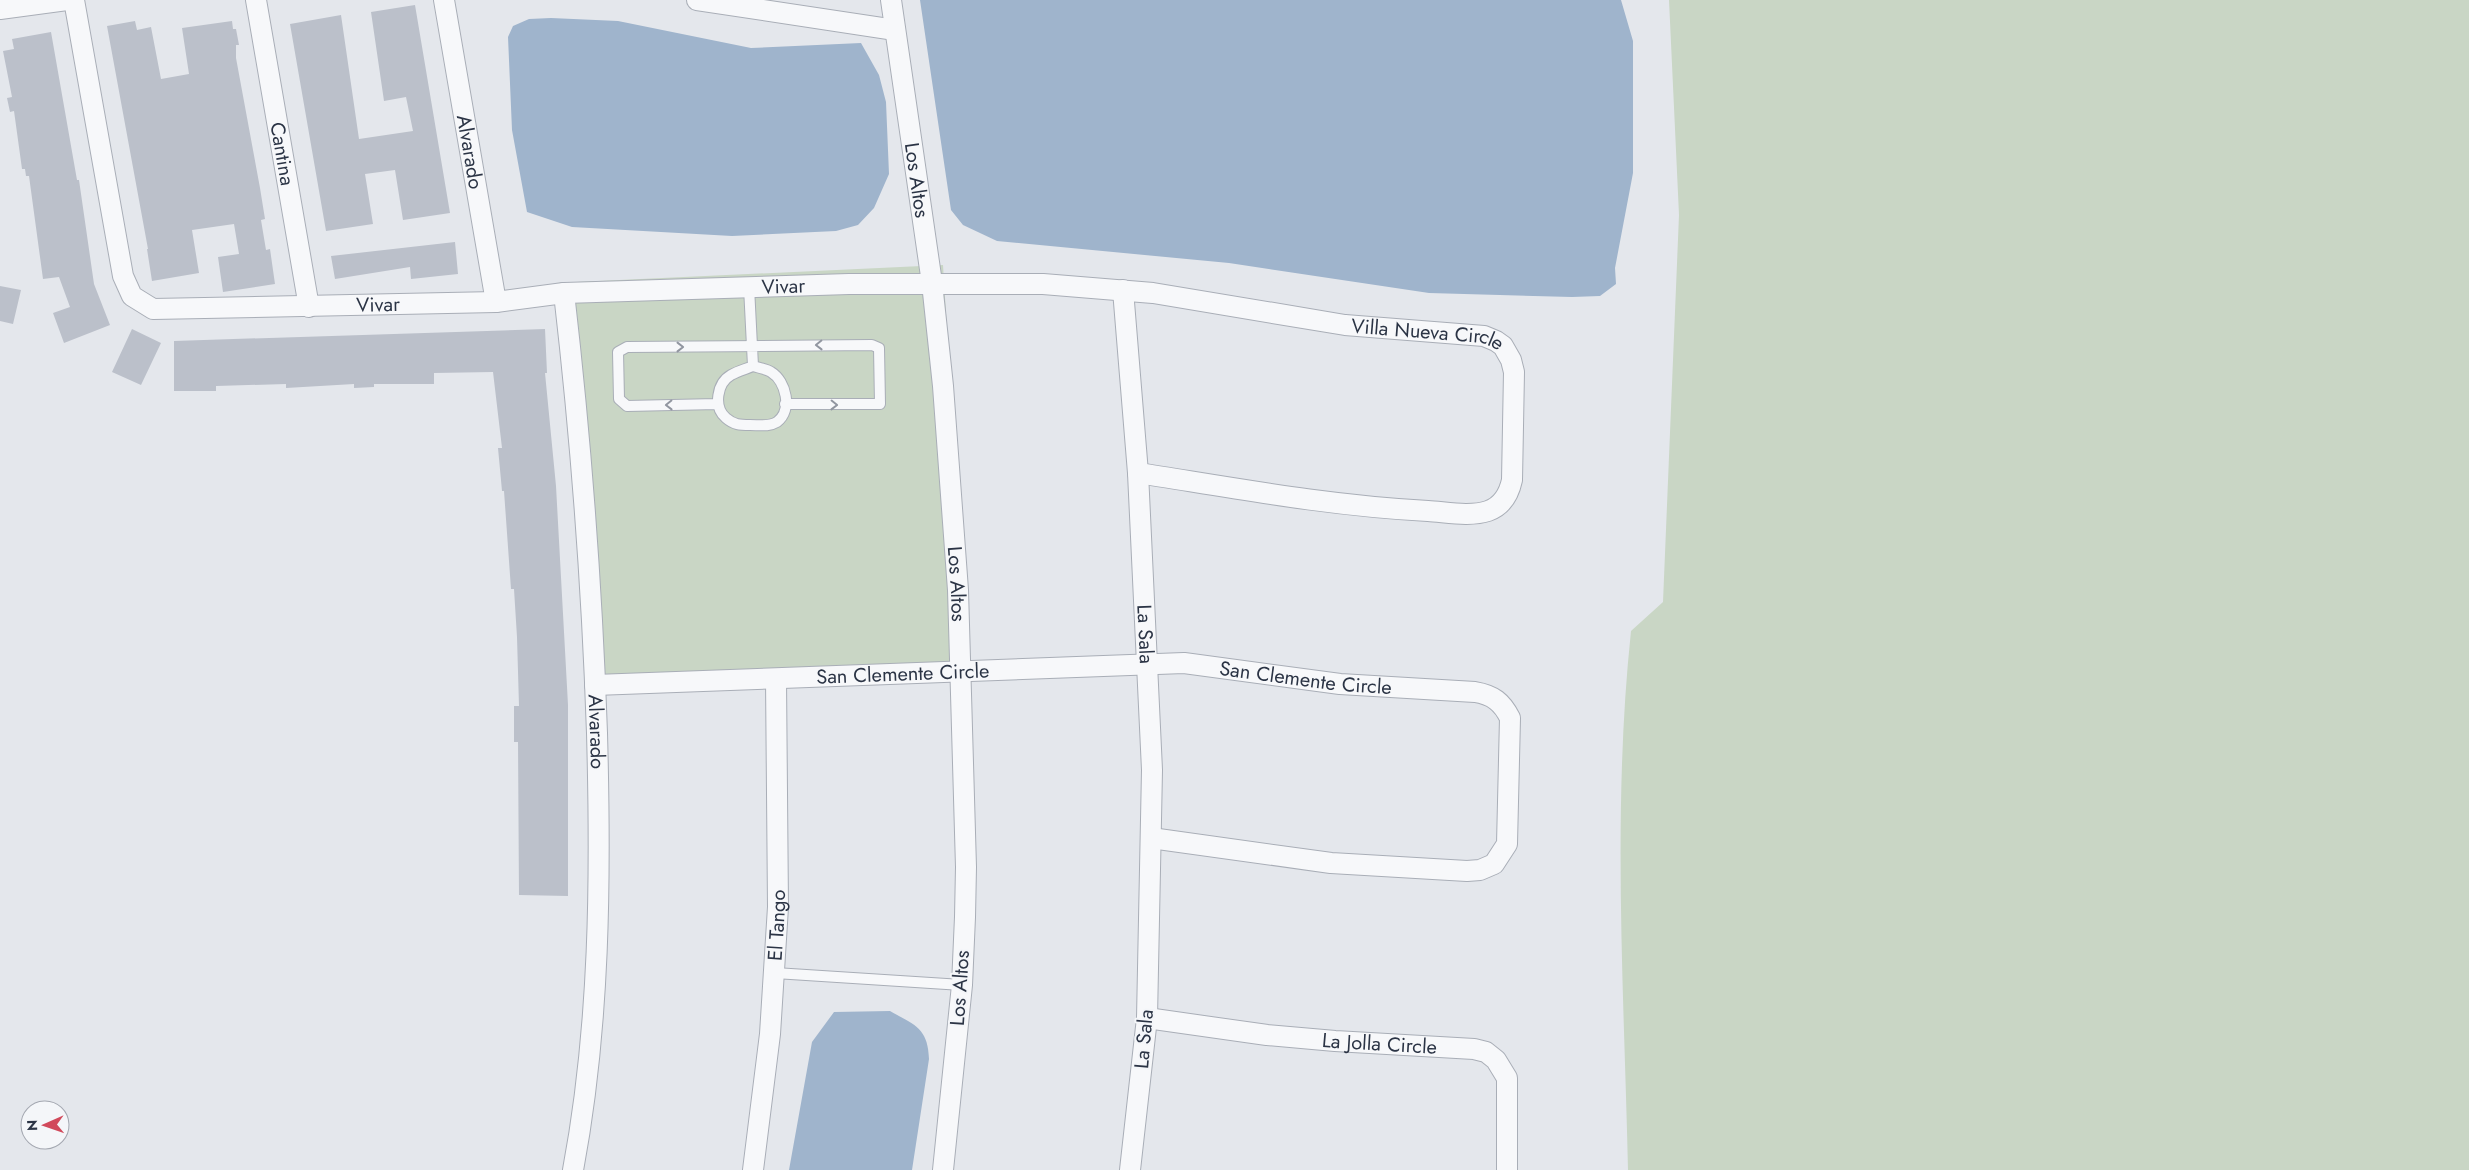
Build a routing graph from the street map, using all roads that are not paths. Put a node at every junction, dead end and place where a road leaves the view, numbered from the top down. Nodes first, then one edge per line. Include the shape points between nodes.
1 (68, 0) edge
2 (74, 0) edge
3 (256, 0) edge
4 (444, 0) edge
5 (697, 0) edge
6 (890, 0) edge
7 (0, 9) edge
8 (895, 30) junction
9 (932, 283) junction
10 (749, 287) junction
11 (1123, 290) junction
12 (564, 292) junction
13 (496, 302) junction
14 (310, 307) junction
15 (752, 347) junction
16 (753, 366) junction
17 (718, 404) junction
18 (785, 404) junction
19 (1138, 474) junction
20 (1147, 665) junction
21 (961, 673) junction
22 (776, 679) junction
23 (595, 685) junction
24 (1151, 838) junction
25 (775, 973) junction
26 (962, 985) junction
27 (1147, 1018) junction
28 (573, 1170) edge
29 (753, 1170) edge
30 (943, 1170) edge
31 (1130, 1170) edge
32 (1507, 1170) edge

1 - 7 street
2 - 14 street, Vivar via 123,276 132,296 145,306 162,310
3 - 14 street, Cantina
4 - 13 street, Alvarado
5 - 8 street
6 - 8 street, Los Altos
8 - 9 street, Los Altos
9 - 10 street, Vivar
9 - 11 street via 1043,284
9 - 21 street, Los Altos via 951,485
10 - 12 street, Vivar
10 - 15 lane
11 - 19 street, La Sala
11 - 19 street, Villa Nueva Circle via 1345,325 1484,336 1503,346 1514,372 1512,480 1501,503 1488,511 1395,509 1313,501
12 - 13 street, Vivar
12 - 23 street, Alvarado via 586,509
13 - 14 street, Vivar
15 - 16 lane
17 -> 15 lane via 627,406 619,399 618,352 627,347
18 -> 15 lane via 880,404 879,348 872,345
16 - 17 lane via 730,375 720,390
16 - 18 lane via 771,371 782,381
17 - 18 lane via 724,416 735,425 768,425 777,421
19 - 20 street, La Sala
20 - 21 street, San Clemente Circle
20 - 24 street, La Sala via 1152,770
20 - 24 street, San Clemente Circle via 1200,664 1340,684 1475,692 1500,702 1510,718 1511,727 1508,836 1499,859 1487,867 1467,870 1331,863
21 - 22 street, San Clemente Circle
21 - 26 street, Los Altos via 966,867
22 - 23 street, San Clemente Circle
22 - 25 street, El Tango via 779,849
23 - 28 street, Alvarado via 599,790 596,952 589,1043
24 - 27 street, La Sala
25 - 26 lane
25 - 29 street, El Tango
26 - 30 street, Los Altos
27 - 31 street, La Sala
27 - 32 street, La Jolla Circle via 1325,1041 1480,1050 1501,1065 1507,1078

